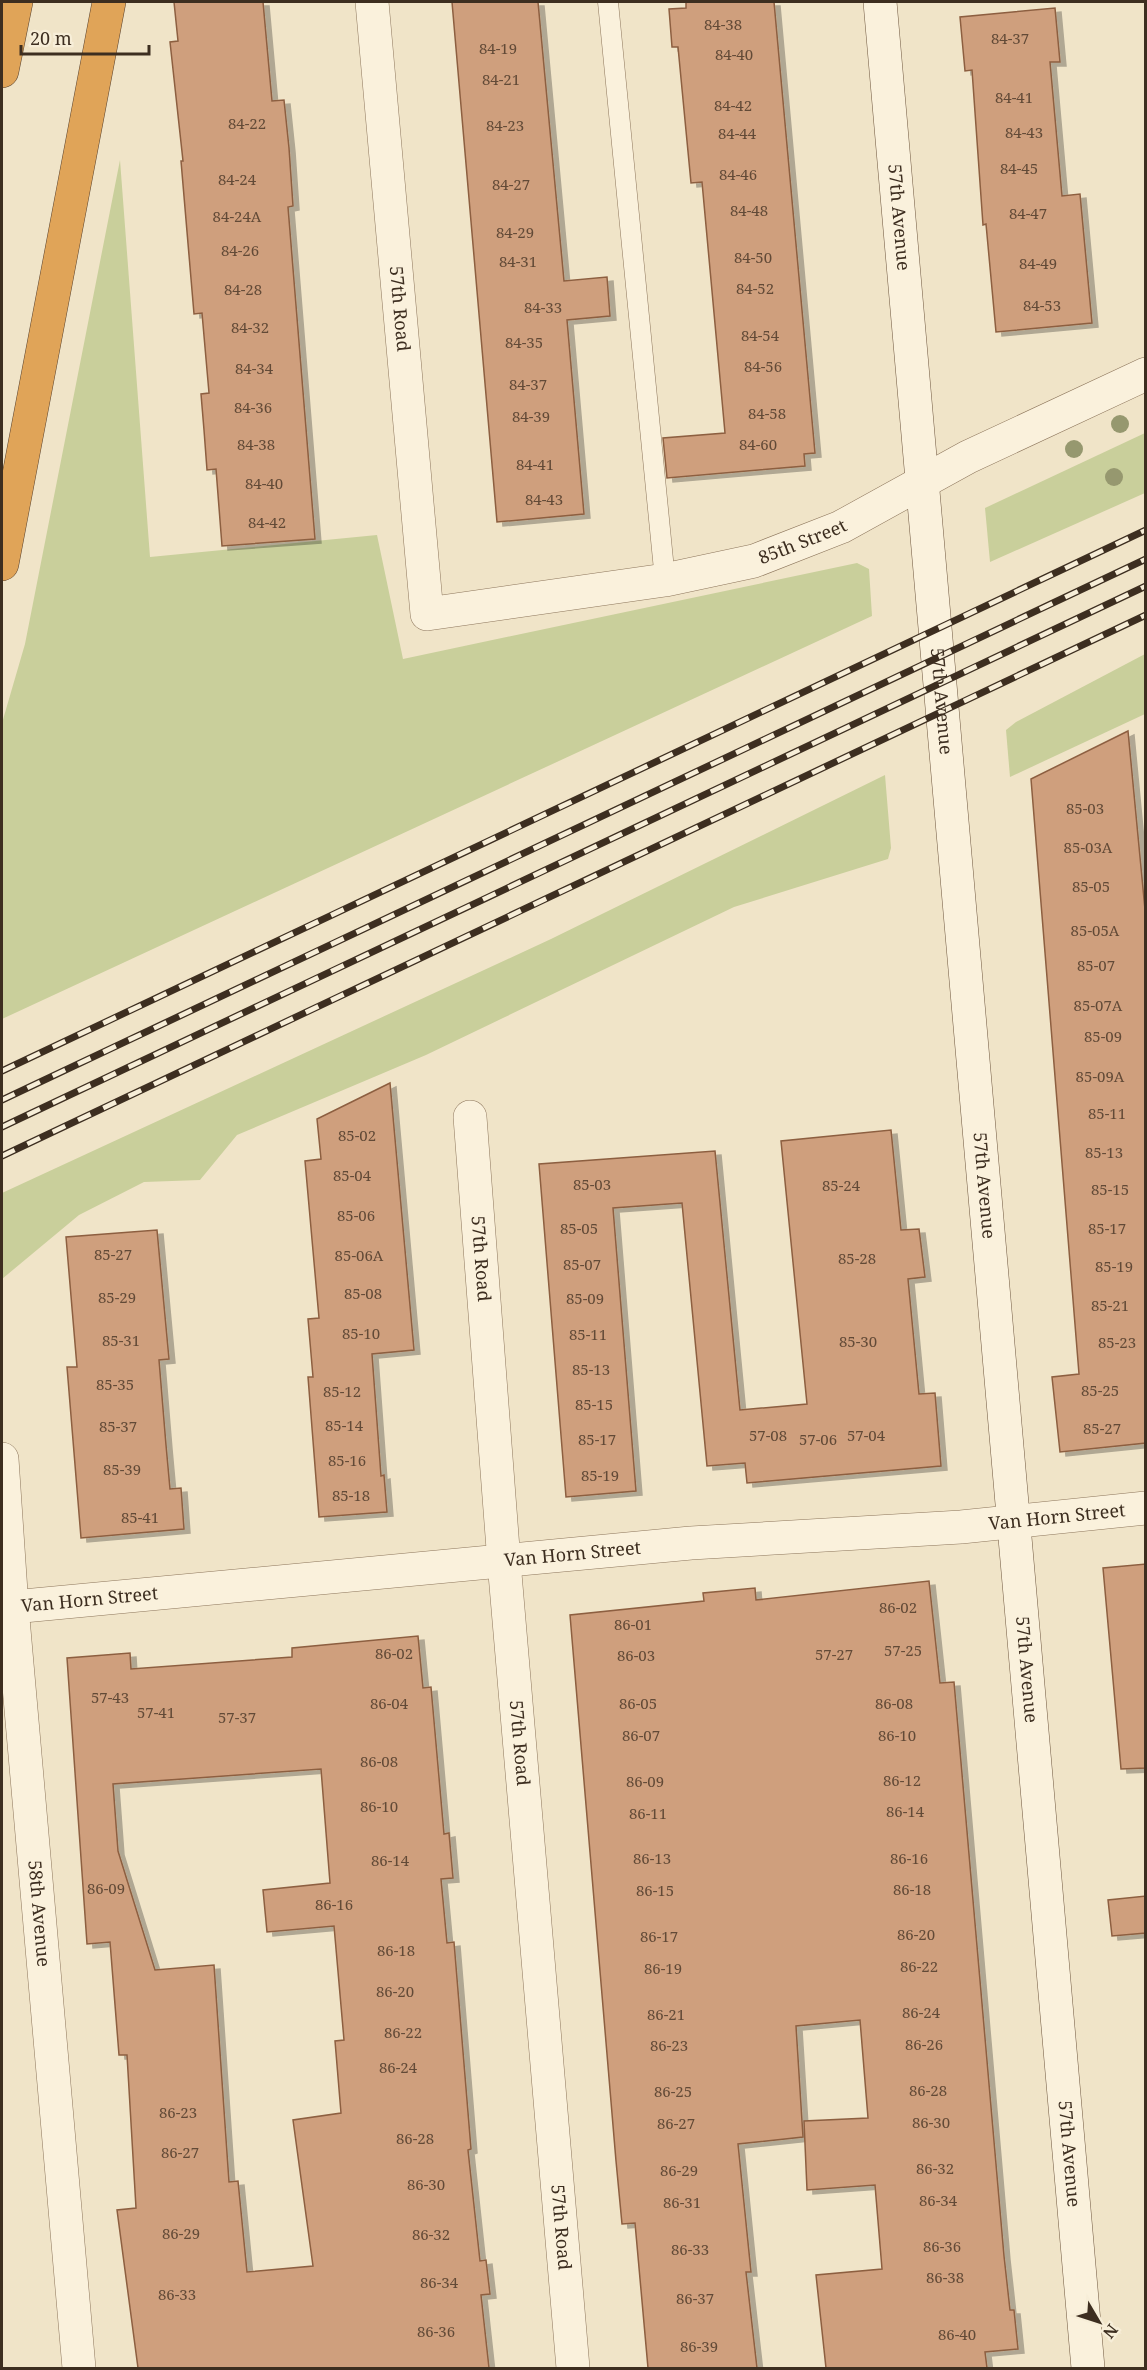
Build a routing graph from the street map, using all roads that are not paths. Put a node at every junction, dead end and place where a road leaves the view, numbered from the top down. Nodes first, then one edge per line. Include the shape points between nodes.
1 (16, 2) edge
2 (109, 2) edge
3 (372, 2) edge
4 (608, 2) edge
5 (880, 2) edge
6 (2, 71) edge
7 (1146, 374) edge
8 (922, 480) junction
9 (2, 564) edge
10 (665, 580) junction
11 (427, 614) joint
12 (470, 1117) dead end
13 (2, 1459) edge
14 (1146, 1508) edge
15 (1013, 1521) junction
16 (504, 1562) junction
17 (7, 1608) edge
18 (79, 2368) edge
19 (573, 2368) edge
20 (1088, 2368) edge

1 - 6 highway
2 - 9 highway
3 - 11 street, 57th Road
4 - 10 lane
5 - 8 street, 57th Avenue
7 - 8 street, 85th Street
8 - 10 street, 85th Street via 840,527 754,561
8 - 15 street, 57th Avenue
10 - 11 street, 85th Street
12 - 16 street, 57th Road
13 - 17 street, 58th Avenue
14 - 15 street, Van Horn Street
15 - 16 street, Van Horn Street via 691,1543
15 - 20 street, 57th Avenue
16 - 17 street, Van Horn Street
16 - 19 street, 57th Road
17 - 18 street, 58th Avenue

